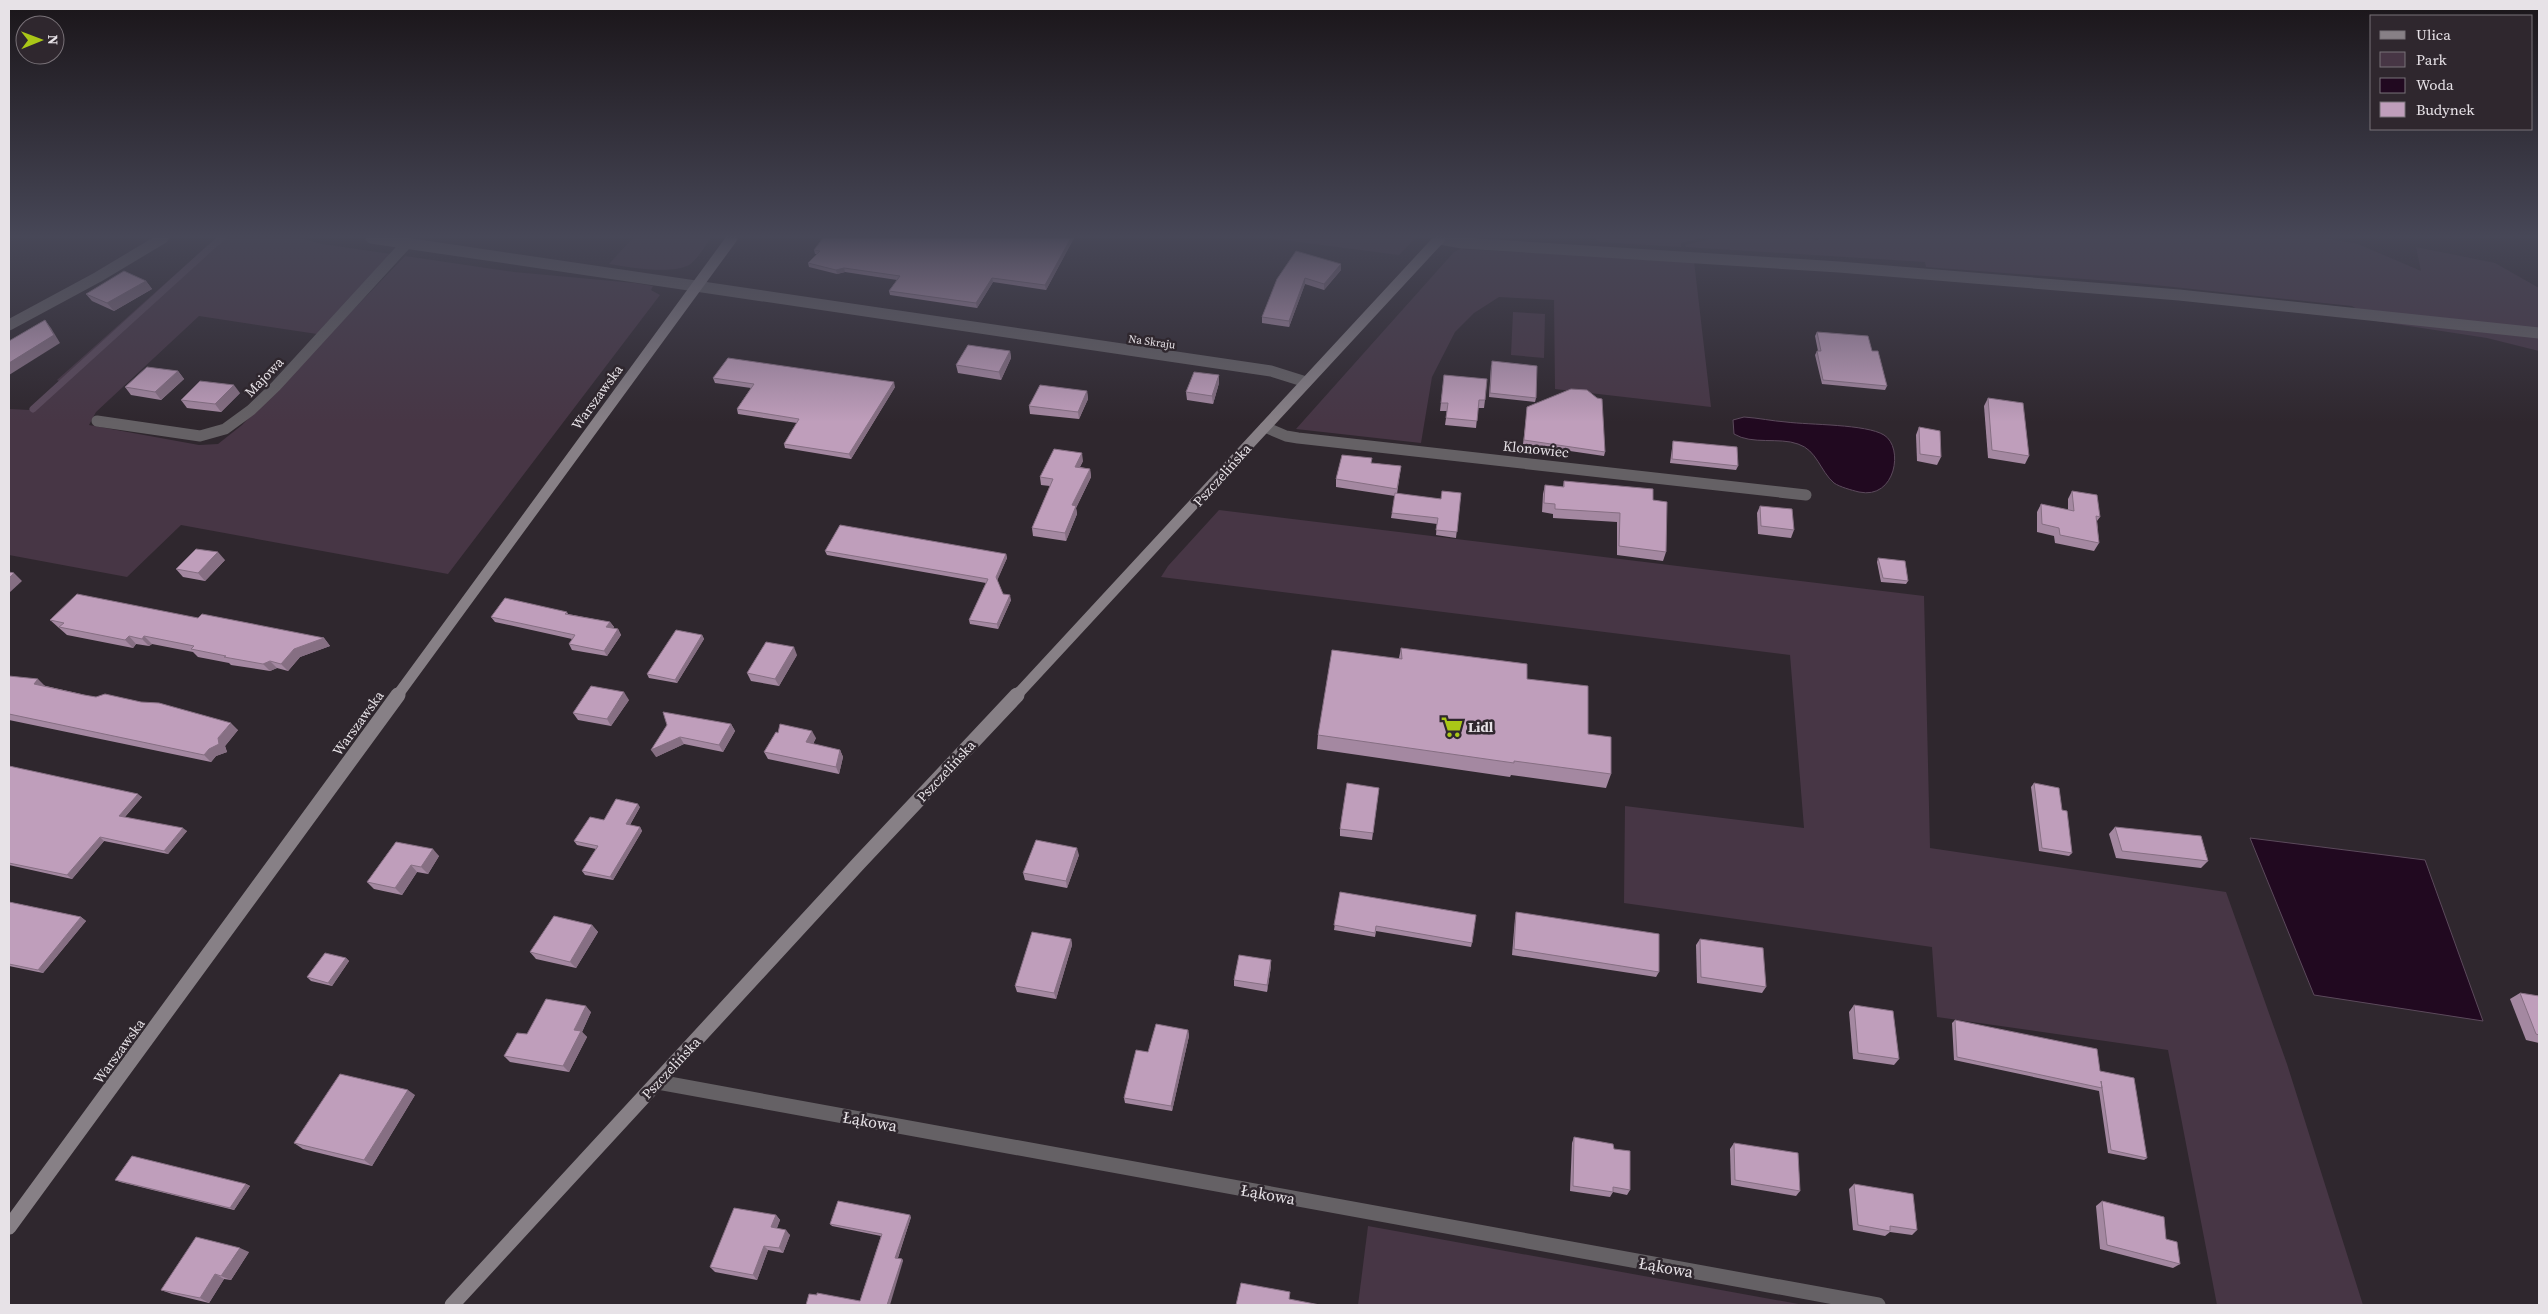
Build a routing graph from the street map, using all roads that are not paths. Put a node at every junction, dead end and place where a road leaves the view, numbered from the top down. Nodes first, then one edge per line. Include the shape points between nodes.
1 (56, 299) edge
2 (355, 299) edge
3 (687, 299) edge
4 (780, 299) edge
5 (1383, 299) edge
6 (2220, 299) edge
7 (9, 325) edge
8 (2539, 333) edge
9 (1306, 382) junction
10 (97, 420) dead end
11 (1265, 427) junction
12 (1806, 495) dead end
13 (658, 1082) junction
14 (9, 1227) edge
15 (452, 1305) edge
16 (1878, 1305) edge

1 - 7 street
2 - 10 street, Majowa via 276,386 225,429 200,436
3 - 14 main road, Warszawska
4 - 9 street, Na Skraju via 1271,371
5 - 9 main road, Pszczelińska
6 - 8 street
9 - 11 main road, Pszczelińska
11 - 12 street, Klonowiec via 1298,438
11 - 13 main road, Pszczelińska
13 - 15 main road, Pszczelińska
13 - 16 street, Łąkowa

